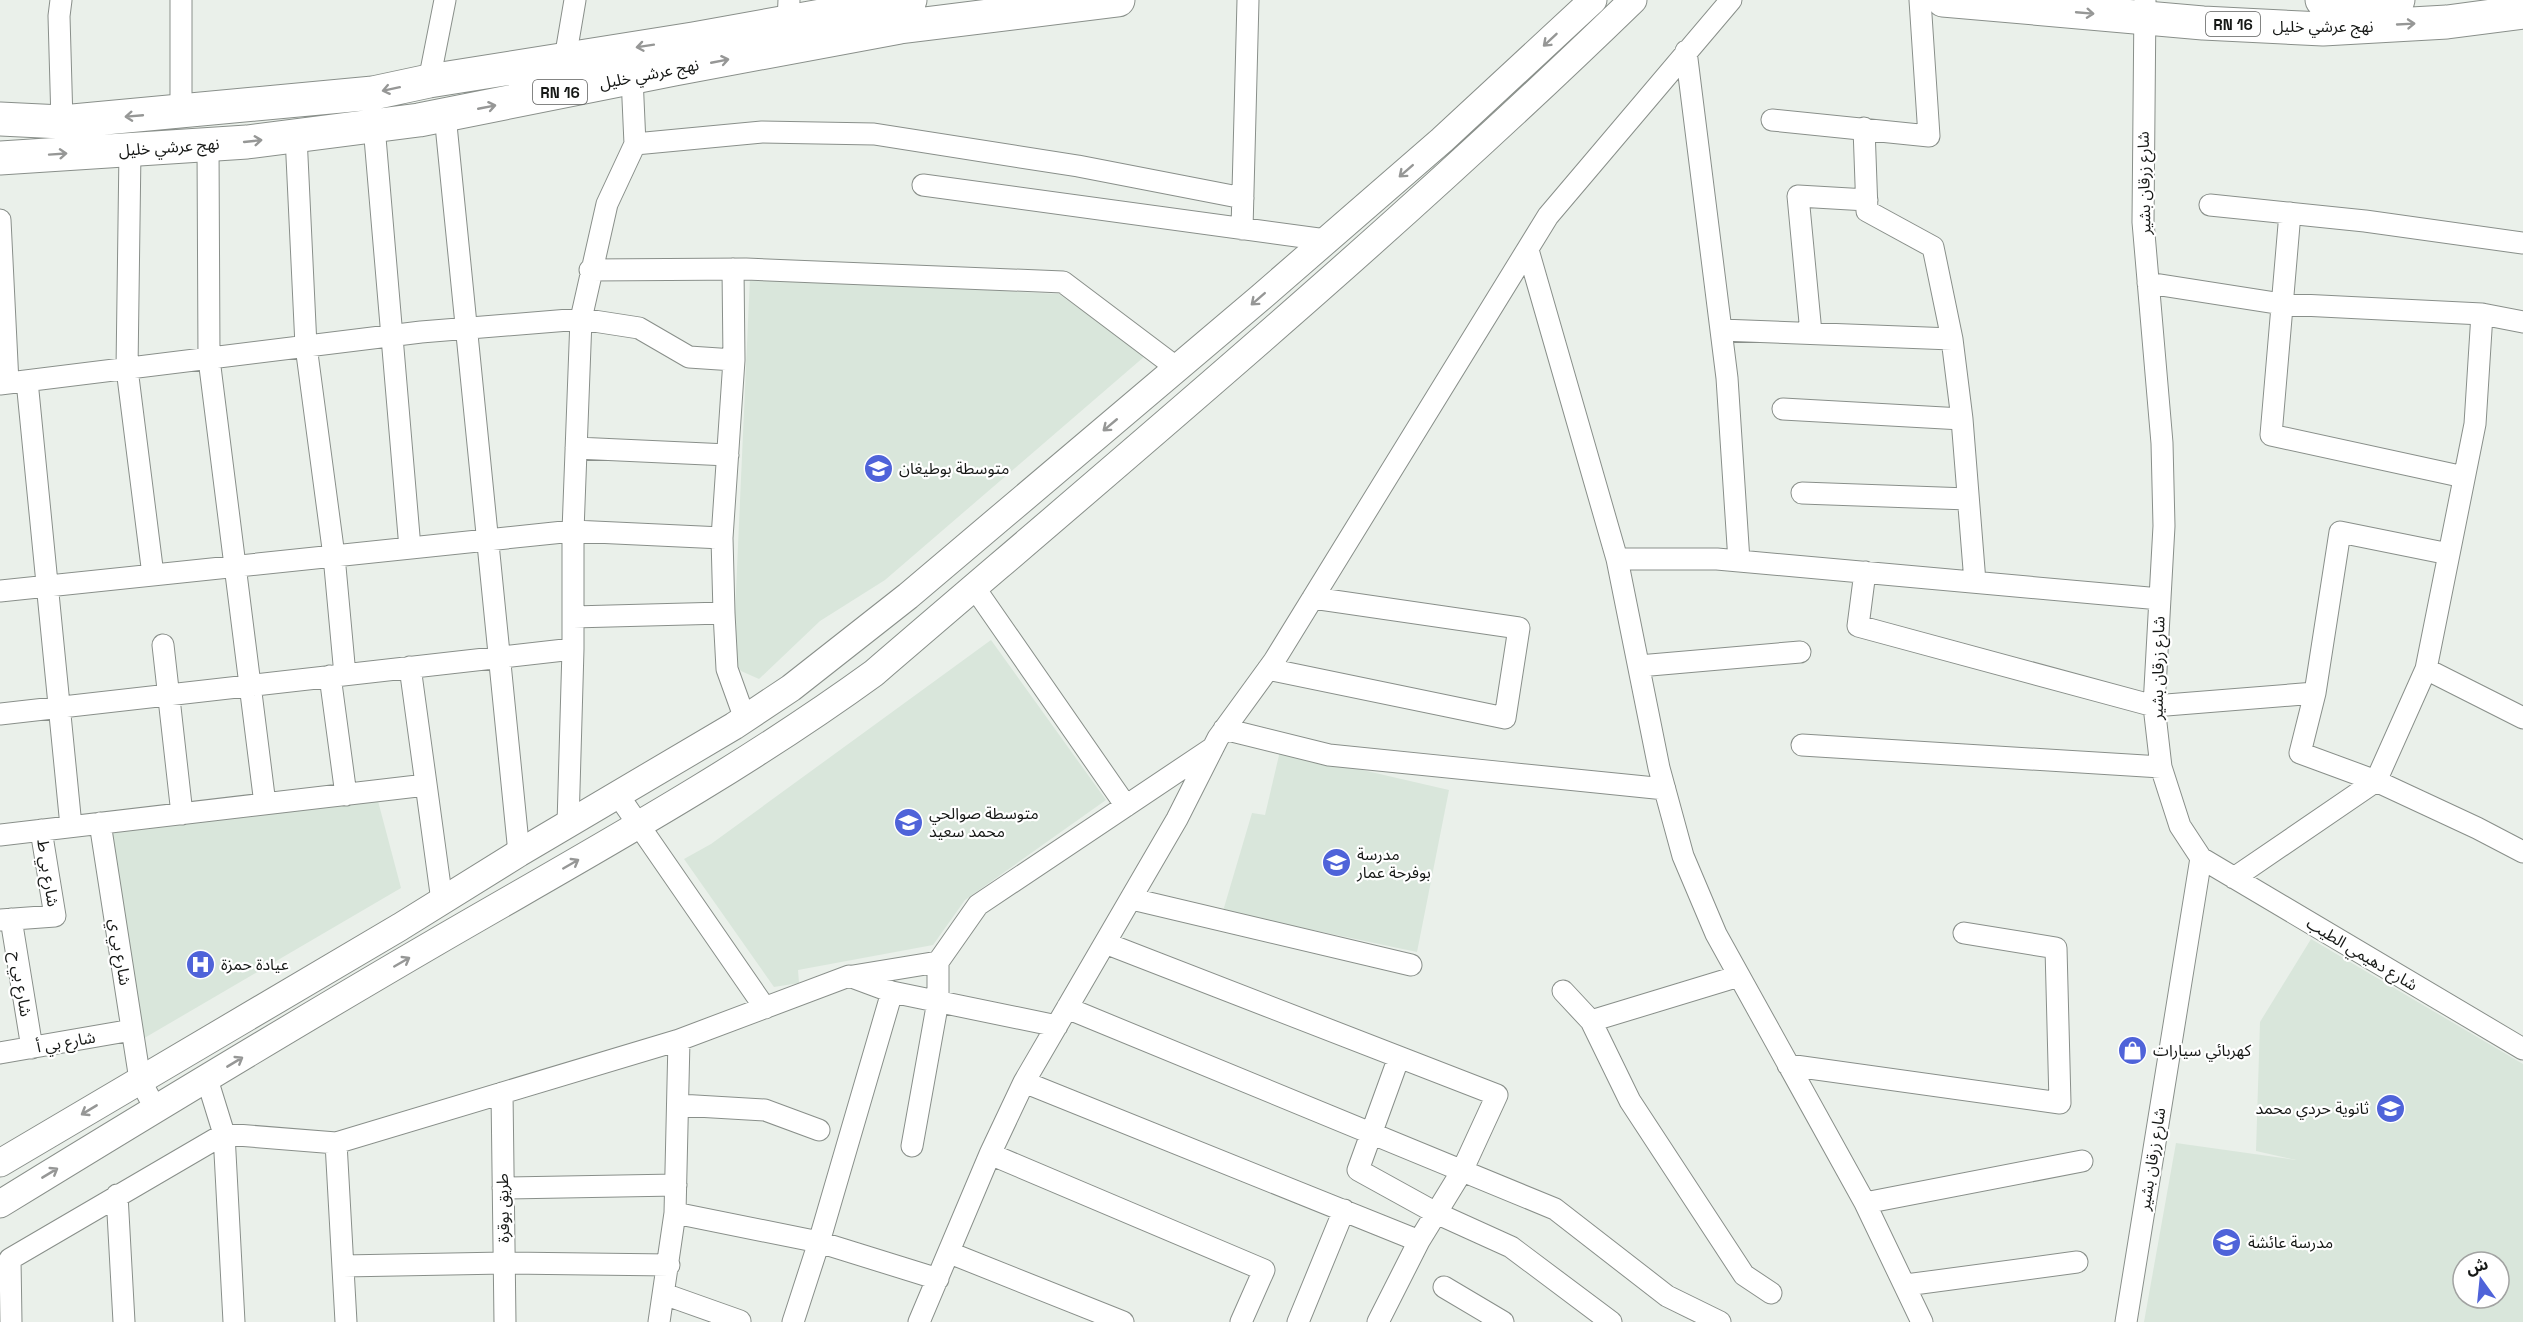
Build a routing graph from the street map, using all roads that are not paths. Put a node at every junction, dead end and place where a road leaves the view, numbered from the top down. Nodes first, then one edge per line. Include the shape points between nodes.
1 (60, 0) edge
2 (181, 0) edge
3 (445, 0) edge
4 (575, 0) edge
5 (910, 0) edge
6 (1118, 0) edge
7 (1248, 0) edge
8 (1593, 0) edge
9 (1633, 0) edge
10 (1731, 0) edge
11 (1920, 0) edge
12 (1943, 0) edge
13 (2322, 0) edge
14 (2398, 0) edge
15 (849, 5) edge
16 (2144, 9) edge
17 (789, 11) edge
18 (2523, 12) edge
19 (1686, 51) junction
20 (565, 59) junction
21 (632, 77) junction
22 (429, 81) junction
23 (181, 112) junction
24 (445, 115) junction
25 (0, 119) edge
26 (1772, 120) dead end
27 (62, 122) junction
28 (374, 126) junction
29 (1864, 128) junction
30 (296, 136) junction
31 (208, 144) junction
32 (635, 144) junction
33 (130, 150) junction
34 (0, 158) edge
35 (923, 185) dead end
36 (1243, 198) junction
37 (1867, 200) junction
38 (2211, 205) dead end
39 (2290, 213) junction
40 (0, 220) edge
41 (1242, 229) junction
42 (1326, 240) junction
43 (2523, 243) edge
44 (1528, 250) junction
45 (733, 269) junction
46 (590, 270) junction
47 (2148, 284) junction
48 (2282, 304) junction
49 (2482, 314) junction
50 (581, 319) junction
51 (2523, 322) edge
52 (466, 328) junction
53 (1721, 330) junction
54 (1811, 333) junction
55 (391, 336) junction
56 (1952, 339) junction
57 (306, 346) junction
58 (209, 359) junction
59 (734, 360) junction
60 (1177, 368) junction
61 (127, 369) junction
62 (12, 383) edge
63 (1783, 409) dead end
64 (1962, 418) junction
65 (576, 448) junction
66 (728, 455) junction
67 (2464, 477) junction
68 (1802, 493) dead end
69 (1968, 499) junction
70 (573, 531) junction
71 (722, 538) junction
72 (487, 540) junction
73 (410, 548) junction
74 (2449, 554) junction
75 (334, 556) junction
76 (1617, 559) junction
77 (1740, 561) junction
78 (234, 566) junction
79 (1865, 572) junction
80 (153, 574) junction
81 (1975, 582) junction
82 (48, 586) junction
83 (974, 587) junction
84 (0, 591) edge
85 (1313, 598) junction
86 (2160, 599) junction
87 (724, 613) junction
88 (573, 617) junction
89 (164, 645) dead end
90 (573, 649) junction
91 (1800, 652) dead end
92 (499, 657) junction
93 (1639, 666) junction
94 (410, 667) junction
95 (1268, 669) junction
96 (2426, 669) junction
97 (338, 675) junction
98 (251, 685) junction
99 (2315, 693) junction
100 (167, 695) junction
101 (2154, 706) junction
102 (59, 708) junction
103 (0, 714) edge
104 (2523, 717) edge
105 (745, 718) junction
106 (1224, 729) junction
107 (1802, 746) dead end
108 (1214, 748) junction
109 (2161, 767) junction
110 (2376, 781) junction
111 (426, 785) junction
112 (1665, 789) junction
113 (346, 795) junction
114 (618, 795) junction
115 (265, 804) junction
116 (1126, 806) junction
117 (182, 814) junction
118 (100, 823) junction
119 (568, 825) junction
120 (71, 826) junction
121 (638, 826) junction
122 (41, 830) junction
123 (0, 835) edge
124 (2523, 852) edge
125 (519, 853) junction
126 (2201, 858) junction
127 (2234, 878) junction
128 (1132, 899) junction
129 (442, 901) junction
130 (6, 920) edge
131 (1964, 933) dead end
132 (1105, 943) junction
133 (938, 962) junction
134 (1411, 965) dead end
135 (849, 976) junction
136 (1739, 976) junction
137 (1563, 991) dead end
138 (892, 992) junction
139 (938, 1001) junction
140 (765, 1008) junction
141 (1062, 1017) junction
142 (1591, 1021) junction
143 (132, 1030) junction
144 (679, 1040) junction
145 (32, 1048) junction
146 (2523, 1049) edge
147 (0, 1053) edge
148 (1399, 1057) junction
149 (1788, 1065) junction
150 (207, 1079) junction
151 (140, 1080) junction
152 (1024, 1082) junction
153 (501, 1093) junction
154 (679, 1105) junction
155 (156, 1110) junction
156 (819, 1130) dead end
157 (1372, 1133) junction
158 (224, 1134) junction
159 (336, 1143) junction
160 (912, 1146) dead end
161 (990, 1155) junction
162 (2082, 1161) dead end
163 (0, 1163) edge
164 (1462, 1171) junction
165 (676, 1185) junction
166 (503, 1188) junction
167 (117, 1195) junction
168 (1865, 1203) junction
169 (0, 1204) edge
170 (1344, 1210) junction
171 (675, 1213) junction
172 (1436, 1213) junction
173 (1419, 1241) junction
174 (819, 1242) junction
175 (950, 1253) junction
176 (2077, 1262) dead end
177 (504, 1263) junction
178 (669, 1265) junction
179 (343, 1266) junction
180 (938, 1279) junction
181 (1906, 1285) junction
182 (1444, 1287) dead end
183 (1771, 1293) dead end
184 (664, 1294) junction
185 (740, 1321) edge
186 (11, 1322) edge
187 (124, 1322) edge
188 (234, 1322) edge
189 (346, 1322) edge
190 (505, 1322) edge
191 (659, 1322) edge
192 (793, 1322) edge
193 (920, 1322) edge
194 (1123, 1322) edge
195 (1241, 1322) edge
196 (1298, 1322) edge
197 (1378, 1322) edge
198 (1503, 1322) edge
199 (1611, 1322) edge
200 (1720, 1322) edge
201 (1922, 1322) edge
202 (2126, 1322) edge

1 - 27 street
2 - 23 street
3 - 22 street
4 - 20 street
5 - 15 highway, نهج عرشي خليل / RN 16
21 -> 6 highway, نهج عرشي خليل / RN 16 via 900,27
7 - 36 street
8 -> 42 street via 1442,140
9 - 83 street via 1277,327
10 - 19 street
11 - 29 street via 1929,136
12 -> 16 highway, نهج عرشي خليل / RN 16
13 - 14 highway, نهج عرشي خليل
15 - 17 highway, نهج عرشي خليل / RN 16
16 -> 18 highway, نهج عرشي خليل / RN 16 via 2323,29 2447,22
16 - 47 street, شارع زرقان بشير via 2143,222
17 -> 20 highway, نهج عرشي خليل / RN 16
19 - 44 street via 1548,216
19 - 53 street
20 - 22 highway, نهج عرشي خليل / RN 16
24 -> 21 highway, نهج عرشي خليل / RN 16
21 - 32 street
22 -> 23 highway, نهج عرشي خليل / RN 16 via 373,93
23 -> 27 highway, نهج عرشي خليل / RN 16
24 - 28 highway, نهج عرشي خليل / RN 16
24 - 52 street
25 - 27 highway, نهج عرشي خليل / RN 16
26 - 29 street
28 - 30 highway, نهج عرشي خليل / RN 16
28 - 55 street
29 - 37 street
31 -> 30 highway, نهج عرشي خليل / RN 16
30 - 57 street
31 - 33 highway, نهج عرشي خليل / RN 16
31 - 58 street
32 - 36 street via 762,132 874,134 1078,166
32 - 46 street via 607,204
34 -> 33 highway, نهج عرشي خليل / RN 16
33 - 61 street
35 - 41 street
36 - 41 street
37 - 54 street via 1798,196
37 - 56 street via 1868,211 1933,247
38 - 39 street
39 - 43 street
39 - 48 street
40 - 62 street
41 - 42 street
42 -> 60 street
44 - 76 street
44 - 85 street
45 - 46 street
45 - 59 street
45 - 60 street via 1063,282
46 - 50 street
47 - 48 street
47 - 86 street, شارع زرقان بشير via 2163,443
48 - 49 street
48 - 67 street via 2271,435
49 - 51 street
49 - 67 street via 2475,424
50 - 52 street
50 - 59 street via 639,328 689,357
50 - 65 street
52 - 55 street
52 - 72 street
53 - 54 street
53 - 77 street
54 - 56 street
55 - 57 street
55 - 73 street
56 - 64 street
57 - 58 street
57 - 75 street
58 - 61 street
58 - 78 street
59 - 66 street
60 -> 105 street via 908,596 791,688
61 - 62 street
61 - 80 street
62 - 82 street
63 - 64 street
64 - 69 street
65 - 66 street
65 - 70 street
66 - 71 street
67 - 74 street
68 - 69 street
69 - 81 street
70 - 71 street
70 - 72 street
70 - 88 street
71 - 87 street
72 - 73 street
72 - 92 street
73 - 75 street
74 - 96 street
74 - 99 street via 2340,532
75 - 78 street
75 - 97 street
76 - 77 street
76 - 93 street
77 - 79 street
78 - 80 street
78 - 98 street
79 - 81 street
79 - 101 street via 1858,626
80 - 82 street
81 - 86 street
82 - 84 street
82 - 102 street
83 - 116 street
83 - 121 street via 874,673 813,717
85 - 95 street
85 - 95 street via 1519,628 1504,717
86 - 101 street, شارع زرقان بشير
87 - 88 street
87 - 105 street via 727,669
88 - 90 street
89 - 100 street
90 - 92 street
90 - 119 street
91 - 93 street
92 - 94 street
92 - 125 street
93 - 112 street
94 - 97 street
94 - 111 street
95 - 106 street
96 - 104 street
96 - 110 street
97 - 98 street
97 - 113 street
98 - 100 street
98 - 115 street
99 - 101 street
99 - 110 street via 2300,753
100 - 102 street
100 - 117 street
101 - 109 street, شارع زرقان بشير
102 - 103 street
102 - 120 street
105 - 114 street
106 - 108 street
106 - 112 street via 1329,755
107 - 109 street
108 - 116 street
108 - 128 street
109 - 126 street, شارع زرقان بشير via 2180,826
110 - 124 street
110 - 127 street
111 - 113 street
111 - 129 street
112 - 136 street via 1683,856 1716,934
113 - 115 street
114 - 119 street
114 - 121 street
115 - 117 street
116 - 133 street via 978,905
117 - 118 street
118 - 120 street
118 - 143 street, شارع بي ي
119 - 125 street
120 - 122 street
121 - 140 street
150 -> 121 street
122 - 123 street
122 - 130 street, شارع بي ط via 55,916
125 - 129 street
126 - 127 street, شارع دهيمي الطيب
126 - 202 street, شارع زرقان بشير
127 - 146 street, شارع دهيمي الطيب
128 - 132 street
128 - 134 street
129 - 151 street
130 - 145 street, شارع بي ح
131 - 149 street via 2056,948 2060,1102
132 - 141 street
132 - 148 street
133 - 135 street
133 - 139 street
135 - 138 street
135 - 140 street
136 - 142 street
136 - 149 street
137 - 142 street
138 - 139 street
138 - 174 street
139 - 141 street
139 - 160 street
140 - 144 street
141 - 152 street
141 - 157 street
142 - 183 street via 1630,1101 1744,1275
143 - 145 street, شارع بي أ
143 - 151 street, شارع بي ي
144 - 153 street
144 - 154 street
145 - 147 street, شارع بي أ
148 - 157 street
148 - 164 street via 1497,1095
149 - 168 street
150 - 155 street
150 - 158 street
151 - 155 street, شارع بي ي
151 -> 163 street
152 - 161 street
152 - 170 street
153 - 159 street
153 - 166 street, طريق بوقرة
154 - 156 street via 765,1110
154 - 165 street
169 -> 155 street
157 - 164 street
157 - 172 street via 1358,1170
158 - 159 street
158 - 167 street
158 - 188 street
159 - 179 street
161 - 175 street
161 - 195 street via 1264,1270
162 - 168 street
164 - 172 street
164 - 200 street via 1555,1209 1667,1296
165 - 166 street
165 - 171 street
166 - 177 street, طريق بوقرة
167 - 186 street via 10,1259
167 - 187 street
168 - 181 street
170 - 173 street
170 - 196 street
171 - 174 street
171 - 178 street
172 - 173 street
172 - 199 street via 1511,1247
173 - 197 street
174 - 180 street
174 - 192 street
175 - 180 street
175 - 194 street
176 - 181 street
177 - 178 street
177 - 179 street
177 - 190 street, طريق بوقرة
178 - 184 street
179 - 189 street
180 - 193 street
181 - 201 street
182 - 198 street
184 - 185 street
184 - 191 street

